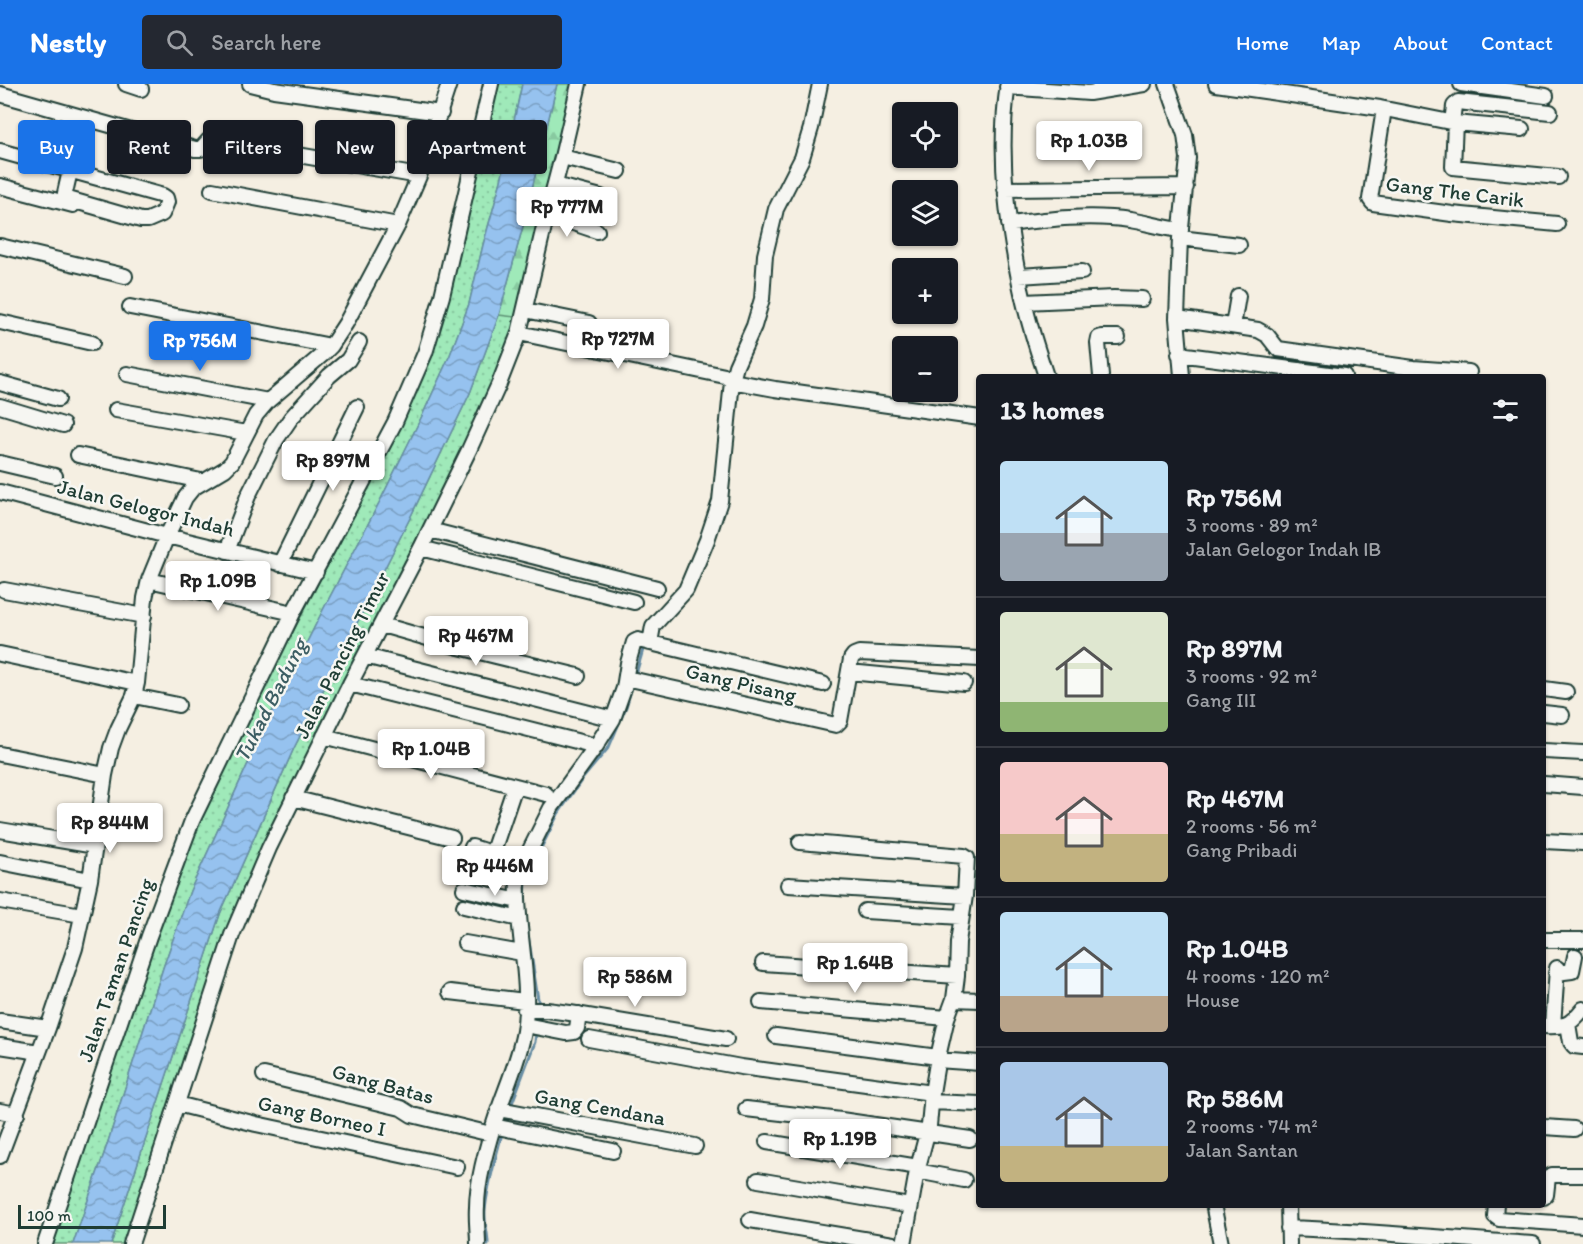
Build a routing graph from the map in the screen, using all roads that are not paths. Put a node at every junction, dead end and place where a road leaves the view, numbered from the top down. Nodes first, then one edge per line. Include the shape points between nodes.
1 (126, 84) edge
2 (449, 84) edge
3 (491, 84) edge
4 (579, 84) edge
5 (820, 84) edge
6 (1143, 84) edge
7 (1167, 84) edge
8 (1216, 84) edge
9 (1461, 84) edge
10 (253, 85) edge
11 (1007, 86) edge
12 (141, 89) dead end
13 (0, 94) edge
14 (1546, 96) dead end
15 (1384, 109) junction
16 (1550, 112) dead end
17 (441, 113) junction
18 (1453, 123) junction
19 (1522, 129) dead end
20 (0, 151) edge
21 (18, 156) edge
22 (562, 158) junction
23 (70, 171) joint
24 (619, 171) dead end
25 (419, 176) junction
26 (1558, 177) dead end
27 (555, 185) junction
28 (0, 186) edge
29 (1181, 187) junction
30 (1005, 189) junction
31 (212, 190) dead end
32 (601, 196) dead end
33 (547, 214) junction
34 (136, 223) dead end
35 (1009, 224) junction
36 (1557, 224) dead end
37 (398, 225) junction
38 (597, 231) dead end
39 (1177, 232) junction
40 (1239, 245) dead end
41 (0, 246) edge
42 (1082, 272) dead end
43 (125, 276) dead end
44 (1019, 276) junction
45 (1238, 296) dead end
46 (1142, 299) dead end
47 (1024, 302) junction
48 (130, 307) dead end
49 (525, 310) junction
50 (1177, 318) junction
51 (0, 322) edge
52 (589, 324) dead end
53 (1233, 326) junction
54 (519, 333) junction
55 (1118, 337) dead end
56 (359, 342) dead end
57 (92, 343) dead end
58 (331, 346) junction
59 (1179, 354) junction
60 (1468, 372) dead end
61 (127, 374) dead end
62 (1045, 374) edge
63 (1101, 374) edge
64 (1182, 374) edge
65 (1329, 374) edge
66 (729, 379) junction
67 (0, 383) edge
68 (58, 399) dead end
69 (268, 401) junction
70 (0, 406) edge
71 (357, 407) dead end
72 (116, 411) dead end
73 (976, 417) edge
74 (63, 425) dead end
75 (246, 434) junction
76 (78, 455) dead end
77 (0, 463) edge
78 (55, 476) dead end
79 (201, 482) junction
80 (0, 492) edge
81 (430, 530) junction
82 (167, 536) junction
83 (420, 549) junction
84 (227, 551) junction
85 (280, 564) junction
86 (316, 572) junction
87 (149, 580) junction
88 (657, 588) dead end
89 (4, 590) dead end
90 (634, 602) dead end
91 (293, 613) junction
92 (144, 616) junction
93 (382, 625) junction
94 (645, 642) junction
95 (0, 654) edge
96 (365, 656) junction
97 (976, 659) edge
98 (849, 672) junction
99 (578, 676) dead end
100 (631, 679) junction
101 (964, 683) dead end
102 (350, 684) junction
103 (823, 684) dead end
104 (1546, 689) edge
105 (136, 690) junction
106 (1566, 692) dead end
107 (178, 705) dead end
108 (1546, 713) edge
109 (1562, 715) dead end
110 (613, 719) junction
111 (324, 736) junction
112 (596, 746) junction
113 (1546, 751) edge
114 (1583, 753) edge
115 (0, 754) edge
116 (105, 775) junction
117 (1546, 784) edge
118 (515, 786) junction
119 (1583, 787) edge
120 (546, 794) dead end
121 (292, 798) junction
122 (0, 830) edge
123 (452, 838) dead end
124 (800, 842) dead end
125 (1546, 842) edge
126 (1583, 843) edge
127 (95, 846) junction
128 (472, 847) dead end
129 (492, 854) junction
130 (513, 860) dead end
131 (0, 862) edge
132 (90, 880) junction
133 (788, 885) dead end
134 (464, 889) dead end
135 (965, 896) junction
136 (0, 901) edge
137 (518, 901) junction
138 (464, 906) dead end
139 (865, 911) dead end
140 (82, 915) junction
141 (961, 917) junction
142 (519, 919) junction
143 (1546, 940) edge
144 (1583, 940) edge
145 (465, 943) dead end
146 (522, 953) junction
147 (1575, 956) dead end
148 (763, 963) dead end
149 (957, 976) junction
150 (450, 992) dead end
151 (954, 999) junction
152 (976, 1000) edge
153 (761, 1002) dead end
154 (531, 1008) junction
155 (1583, 1009) edge
156 (579, 1014) junction
157 (947, 1018) junction
158 (0, 1021) edge
159 (1575, 1022) edge
160 (0, 1026) edge
161 (531, 1026) junction
162 (1548, 1026) edge
163 (48, 1030) junction
164 (776, 1036) dead end
165 (589, 1039) dead end
166 (726, 1039) dead end
167 (0, 1046) edge
168 (1583, 1047) edge
169 (39, 1052) junction
170 (938, 1058) junction
171 (976, 1063) edge
172 (264, 1075) dead end
173 (932, 1097) junction
174 (976, 1103) edge
175 (177, 1104) junction
176 (746, 1109) dead end
177 (0, 1111) edge
178 (505, 1111) junction
179 (17, 1114) junction
180 (1546, 1127) edge
181 (1574, 1128) dead end
182 (497, 1129) junction
183 (927, 1132) junction
184 (970, 1139) dead end
185 (767, 1142) dead end
186 (695, 1146) dead end
187 (1, 1149) edge
188 (614, 1151) dead end
189 (458, 1167) dead end
190 (918, 1169) junction
191 (1583, 1175) edge
192 (758, 1180) dead end
193 (964, 1180) dead end
194 (1546, 1195) edge
195 (910, 1206) junction
196 (1214, 1208) edge
197 (1288, 1208) edge
198 (1496, 1208) edge
199 (750, 1220) dead end
200 (1583, 1225) edge
201 (1288, 1228) junction
202 (45, 1244) edge
203 (131, 1244) edge
204 (478, 1244) edge
205 (892, 1244) edge
206 (904, 1244) edge
207 (1221, 1244) edge
208 (1288, 1244) edge
209 (1533, 1244) edge

1 - 12 street
2 - 17 street
3 - 86 street, Jalan Taman Pancing via 425,353 395,422
4 - 22 street, Jalan Pancing Timur
5 - 66 street via 802,158 776,209 754,326
6 - 11 street via 1089,93
7 - 29 street via 1187,146
8 - 15 street
9 - 14 street
10 - 17 street
11 - 30 street
13 - 25 street via 195,149 212,140
15 - 18 street
15 - 36 street, Gang The Carik via 1370,199 1373,204
16 - 18 street via 1458,102
17 - 25 street
18 - 19 street
18 - 26 street via 1453,167
20 - 21 street
22 - 24 street
22 - 27 street, Jalan Pancing Timur
23 - 23 street via 163,196 167,201 162,214 141,220 68,199 65,193
25 - 37 street
27 - 32 street
27 - 33 street, Jalan Pancing Timur
28 - 34 street
29 - 30 street
29 - 39 street
30 - 35 street
31 - 37 street
33 - 38 street
33 - 49 street, Jalan Pancing Timur
35 - 39 street via 1096,218 1129,220
35 - 44 street
37 - 58 street
39 - 40 street
39 - 50 street
41 - 43 street
42 - 44 street
44 - 47 street
45 - 53 street
46 - 47 street
47 - 62 street
48 - 58 street
49 - 52 street
49 - 54 street, Jalan Pancing Timur
50 - 53 street
50 - 59 street
51 - 57 street
53 - 60 street via 1258,330 1278,349
54 - 66 street
54 - 81 street, Jalan Pancing Timur
55 - 63 street via 1099,338
56 - 84 street via 348,360 328,376 281,433 248,496
58 - 69 street
59 - 64 street
59 - 65 street
61 - 69 street
66 - 73 street
66 - 94 street via 720,501 686,590 653,626
67 - 68 street
69 - 75 street
70 - 74 street
71 - 85 street
72 - 75 street
75 - 79 street via 232,462
76 - 79 street
77 - 78 street
79 - 82 street via 185,498
80 - 82 street, Jalan Gelogor Indah
81 - 83 street, Jalan Pancing Timur
81 - 88 street
82 - 84 street, Jalan Gelogor Indah
82 - 87 street
83 - 90 street
83 - 93 street, Jalan Pancing Timur
84 - 85 street, Jalan Gelogor Indah
85 - 86 street, Jalan Gelogor Indah
86 - 91 street, Jalan Taman Pancing
87 - 91 street
87 - 92 street
89 - 92 street
91 - 202 street, Jalan Taman Pancing via 192,821
92 - 105 street
93 - 96 street, Jalan Pancing Timur
93 - 99 street
94 - 100 street via 634,642
94 - 103 street
95 - 105 street
96 - 102 street, Jalan Pancing Timur
96 - 110 street
97 - 98 street via 859,653 851,659
98 - 100 street, Gang Pisang via 836,725
98 - 101 street
100 - 110 street
102 - 111 street, Jalan Pancing Timur
102 - 112 street
104 - 106 street
105 - 107 street
105 - 116 street via 111,748
108 - 109 street
110 - 112 street
111 - 118 street
111 - 121 street, Jalan Pancing Timur
112 - 137 street via 551,808 521,868
113 - 114 street
115 - 116 street
116 - 127 street
117 - 119 street
118 - 120 street
118 - 129 street
121 - 123 street
121 - 175 street, Jalan Pancing Timur via 232,935
122 - 127 street
124 - 135 street via 964,856
125 - 126 street
127 - 132 street
128 - 129 street
129 - 130 street
131 - 132 street
132 - 140 street
133 - 135 street
134 - 137 street
135 - 141 street
136 - 140 street
137 - 142 street
138 - 142 street
139 - 141 street
140 - 163 street
141 - 149 street
142 - 146 street
143 - 144 street
145 - 146 street
146 - 154 street
147 - 162 street via 1572,971 1556,970
148 - 149 street
149 - 151 street
150 - 154 street
151 - 152 street
151 - 157 street
153 - 157 street
154 - 156 street
154 - 161 street
155 - 159 street
156 - 161 street via 574,1032
156 - 166 street
157 - 170 street
158 - 163 street
159 - 162 street
159 - 168 street via 1574,1046
160 - 163 street
161 - 178 street via 518,1055
163 - 169 street
164 - 170 street
165 - 173 street
167 - 169 street
169 - 179 street
170 - 171 street
170 - 173 street
172 - 182 street, Gang Batas via 401,1108 412,1115
173 - 174 street
173 - 183 street
175 - 189 street, Gang Borneo I
175 - 203 street, Jalan Pancing Timur
176 - 183 street
177 - 179 street
178 - 182 street
178 - 186 street, Gang Cendana
179 - 187 street
180 - 181 street
182 - 188 street, Gang Batas
182 - 204 street via 478,1195
183 - 184 street
183 - 190 street
185 - 190 street
190 - 193 street
190 - 195 street
191 - 194 street via 1548,1177
192 - 195 street
195 - 206 street
196 - 207 street
197 - 201 street
198 - 200 street via 1499,1219
199 - 205 street
201 - 208 street
201 - 209 street

